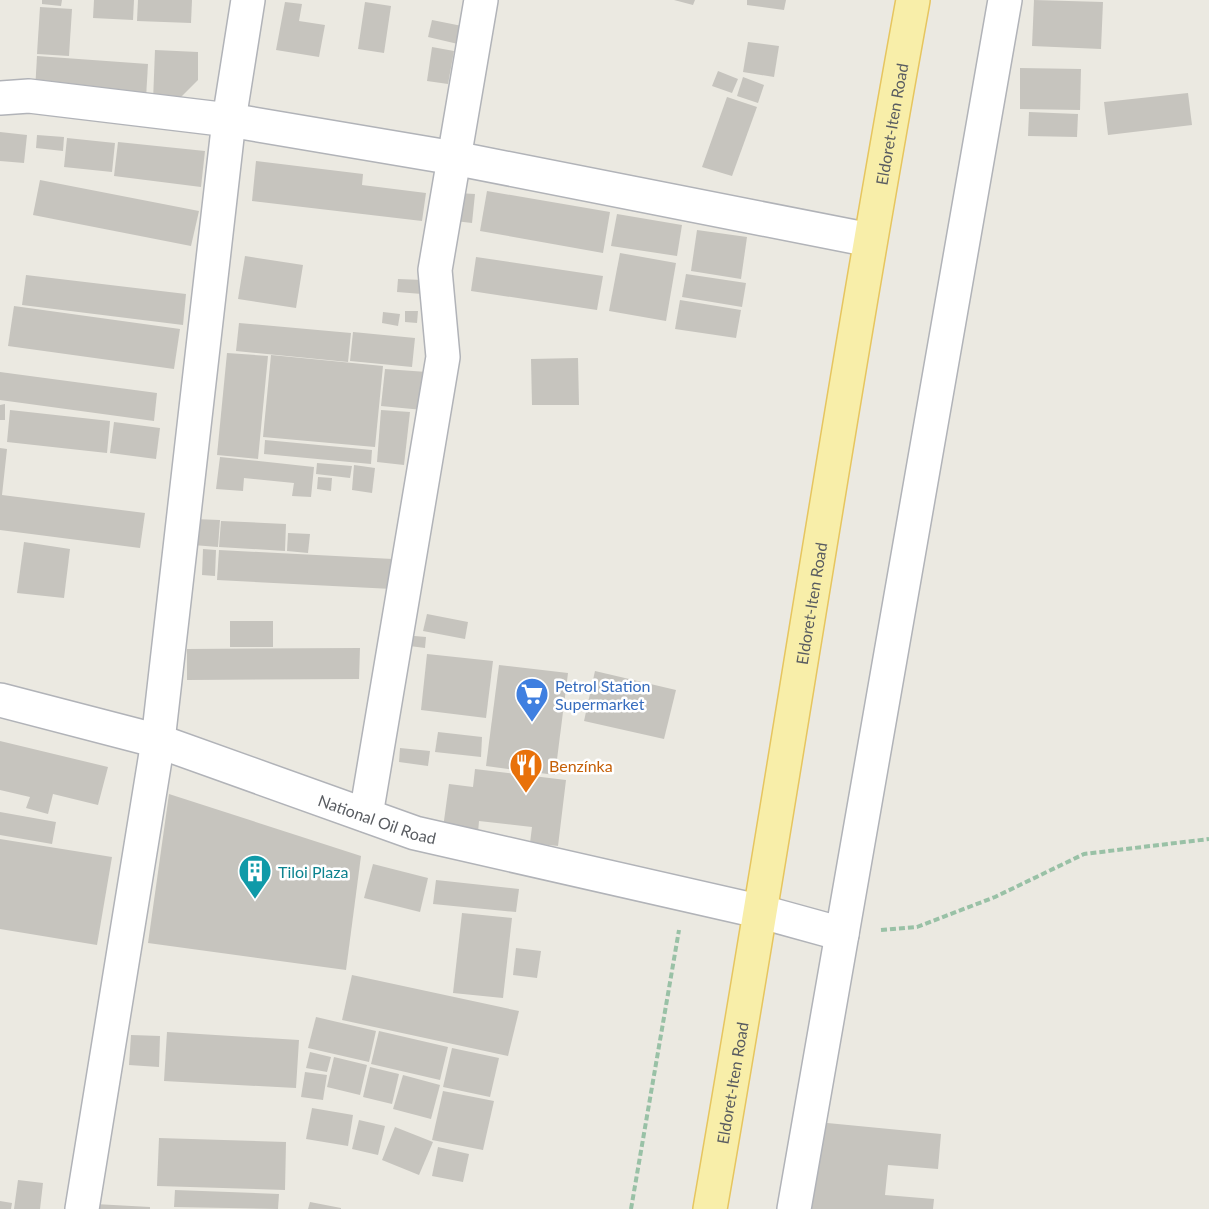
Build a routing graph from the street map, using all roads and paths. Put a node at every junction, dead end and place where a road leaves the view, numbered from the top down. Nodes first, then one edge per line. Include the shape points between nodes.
1 (248, 0) edge
2 (481, 0) edge
3 (913, 0) edge
4 (1005, 0) edge
5 (0, 98) edge
6 (229, 120) junction
7 (454, 158) junction
8 (870, 240) junction
9 (0, 700) edge
10 (158, 741) junction
11 (366, 815) junction
12 (1209, 839) edge
13 (685, 894) junction
14 (762, 912) junction
15 (842, 934) junction
16 (82, 1209) edge
17 (632, 1209) edge
18 (710, 1209) edge
19 (794, 1209) edge

1 - 6 street
2 - 7 street
3 - 8 main road, Eldoret-Iten Road
4 - 15 street
5 - 6 street via 29,96
6 - 7 street
6 - 10 street
7 - 8 street
7 - 11 street via 435,270 443,357
8 - 14 main road, Eldoret-Iten Road
9 - 10 street, National Oil Road
10 - 11 street, National Oil Road
10 - 16 street
11 - 13 street, National Oil Road via 415,832
12 - 15 path via 1084,854 995,897 917,927
13 - 14 street, National Oil Road
13 - 17 path
14 - 15 street, National Oil Road
14 - 18 main road, Eldoret-Iten Road
15 - 19 street

